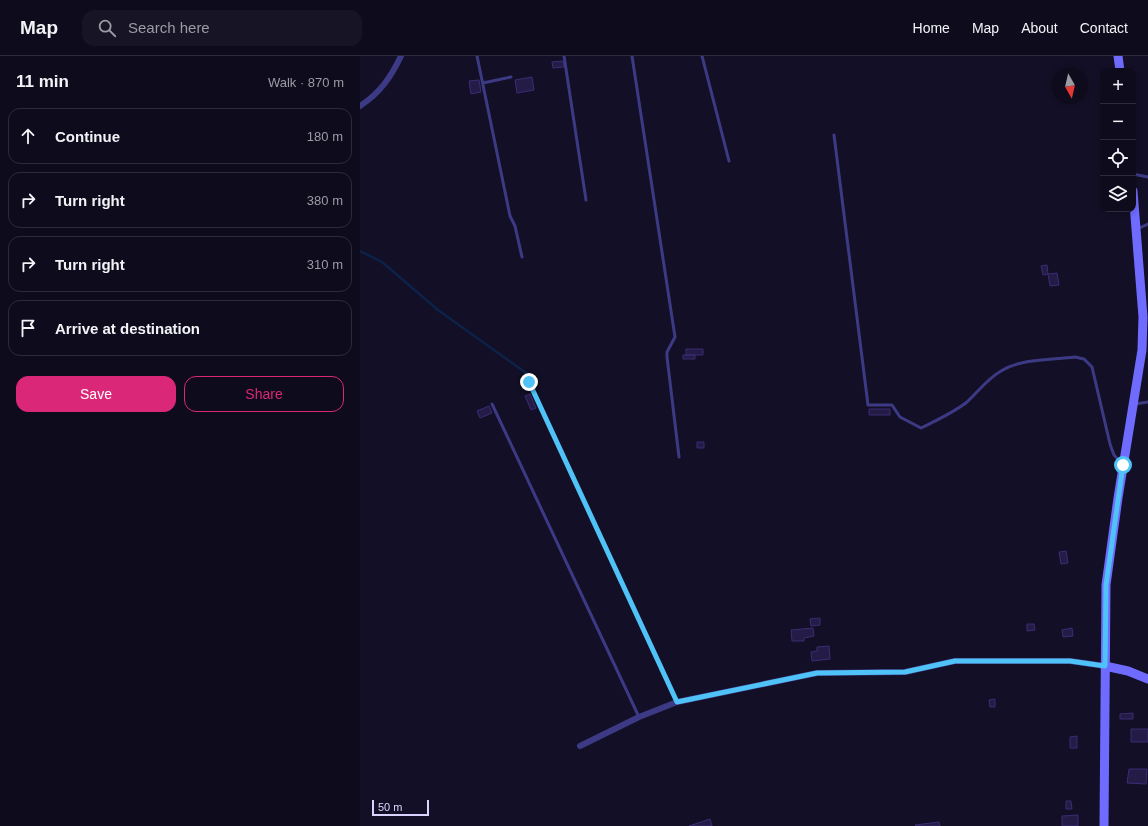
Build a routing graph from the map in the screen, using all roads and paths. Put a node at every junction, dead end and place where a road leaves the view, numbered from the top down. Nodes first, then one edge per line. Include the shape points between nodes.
1 (401, 56) edge
2 (477, 56) edge
3 (564, 56) edge
4 (632, 56) edge
5 (702, 56) edge
6 (1118, 56) edge
7 (1120, 68) edge
8 (511, 77) dead end
9 (483, 83) junction
10 (370, 100) junction
11 (360, 101) edge
12 (360, 106) edge
13 (834, 135) dead end
14 (729, 161) dead end
15 (1136, 175) edge
16 (1148, 177) edge
17 (586, 200) dead end
18 (1135, 212) edge
19 (1148, 224) edge
20 (1136, 229) junction
21 (522, 257) dead end
22 (529, 382) dead end
23 (1148, 402) edge
24 (492, 404) dead end
25 (1133, 404) junction
26 (678, 456) dead end
27 (1123, 465) junction
28 (1105, 666) junction
29 (1148, 679) edge
30 (677, 702) junction
31 (639, 718) junction
32 (580, 746) dead end
33 (1104, 826) edge

1 - 10 street via 387,83
2 - 9 lane
3 - 17 lane
4 - 26 lane via 675,338 667,357
5 - 14 lane
6 - 7 main road
8 - 9 lane
9 - 21 lane via 510,216
10 - 11 lane
10 - 12 street
13 - 27 lane via 868,405 892,405 900,418 921,428 949,414 1000,371 1024,362 1075,357 1084,360 1092,368 1110,444 1114,455
15 - 16 lane
18 - 20 main road
19 - 20 lane
20 - 25 main road via 1143,317 1142,350
22 - 30 lane
23 - 25 lane
24 - 31 lane
25 - 27 main road
27 - 28 main road via 1106,585
28 - 29 main road
28 - 30 street via 1070,661 955,661 905,672 817,673
28 - 33 main road
30 - 31 street
31 - 32 street

